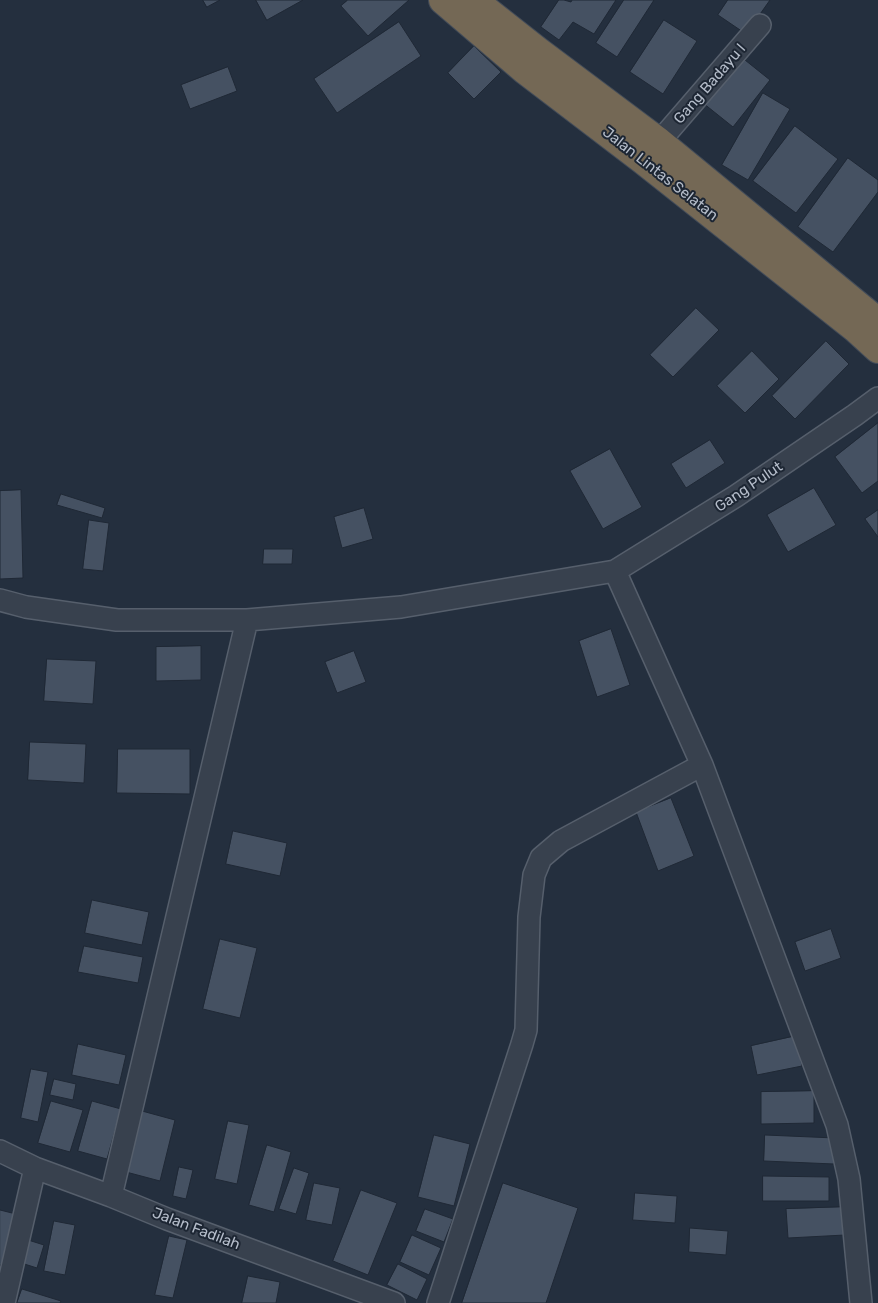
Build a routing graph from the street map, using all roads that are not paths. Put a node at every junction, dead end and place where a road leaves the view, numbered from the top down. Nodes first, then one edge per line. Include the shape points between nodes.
1 (443, 0) edge
2 (473, 0) edge
3 (760, 25) dead end
4 (660, 142) junction
5 (759, 237) junction
6 (878, 322) edge
7 (878, 349) edge
8 (878, 398) edge
9 (615, 571) junction
10 (0, 600) edge
11 (247, 620) junction
12 (702, 765) junction
13 (0, 1151) edge
14 (35, 1168) junction
15 (111, 1196) junction
16 (4, 1303) edge
17 (394, 1303) edge
18 (438, 1303) edge
19 (861, 1303) edge

1 - 5 highway, Jalan Lintas Selatan via 526,70 643,160
2 - 4 highway, Jalan Lintas Selatan
3 - 4 street, Gang Badayu I
4 - 5 highway, Jalan Lintas Selatan
5 - 6 highway, Jalan Lintas Selatan
5 - 7 highway, Jalan Lintas Selatan
8 - 9 street, Gang Pulut via 736,496
9 - 11 street via 401,607
9 - 12 street
10 - 11 street via 26,607 118,620
11 - 15 street
12 - 18 street via 561,841 541,858 534,875 529,917 526,1030
12 - 19 street via 837,1125 849,1179
13 - 14 street, Jalan Fadilah
14 - 15 street, Jalan Fadilah
14 - 16 street
15 - 17 street, Jalan Fadilah

